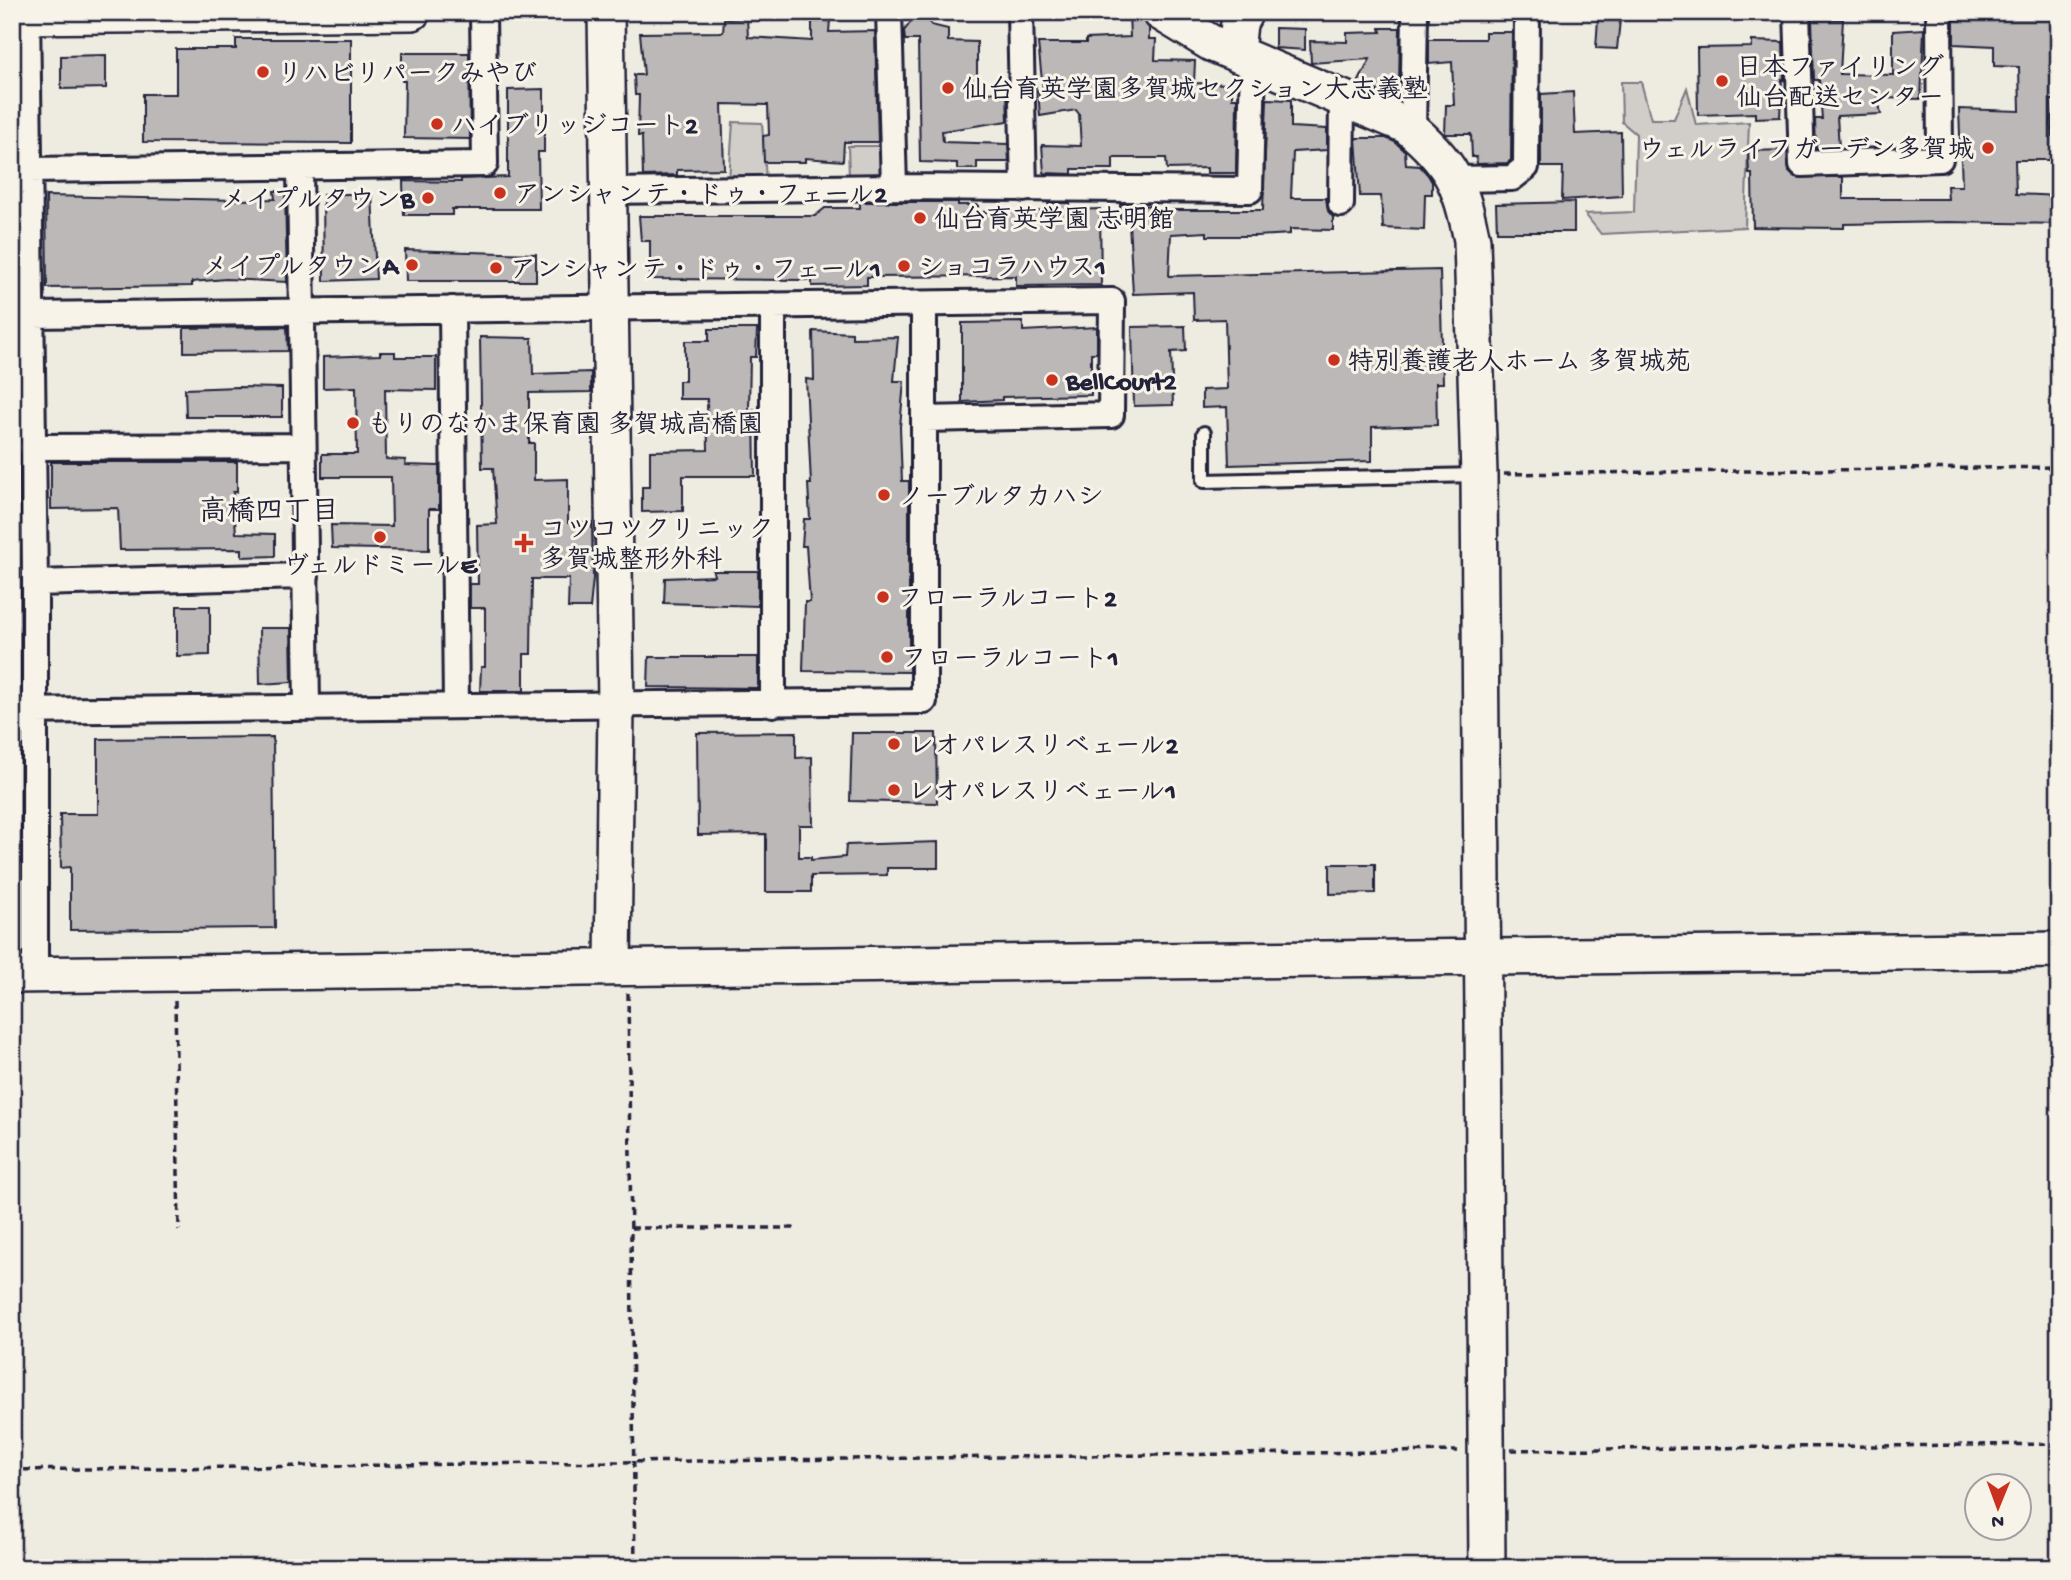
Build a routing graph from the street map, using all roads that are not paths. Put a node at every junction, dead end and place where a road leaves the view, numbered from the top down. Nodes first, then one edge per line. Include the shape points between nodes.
1 (412, 12) edge
2 (483, 12) edge
3 (606, 12) edge
4 (890, 12) edge
5 (1020, 12) edge
6 (1160, 12) edge
7 (1245, 12) edge
8 (1415, 12) edge
9 (1527, 12) edge
10 (1797, 12) edge
11 (1939, 12) edge
12 (22, 14) edge
13 (1244, 56) junction
14 (1342, 96) junction
15 (1413, 131) junction
16 (300, 167) junction
17 (29, 170) junction
18 (1456, 178) junction
19 (894, 187) junction
20 (1024, 188) junction
21 (610, 191) junction
22 (1341, 204) dead end
23 (773, 305) junction
24 (924, 305) junction
25 (609, 308) junction
26 (301, 309) junction
27 (452, 309) junction
28 (32, 314) junction
29 (925, 419) junction
30 (1204, 433) dead end
31 (303, 446) junction
32 (32, 447) junction
33 (1479, 475) junction
34 (306, 576) junction
35 (35, 583) junction
36 (616, 704) junction
37 (773, 704) junction
38 (456, 706) junction
39 (307, 708) junction
40 (23, 711) edge
41 (2059, 950) edge
42 (1482, 958) junction
43 (621, 967) junction
44 (24, 975) edge
45 (1487, 1568) edge

1 - 12 street
2 - 16 street via 485,164
3 - 21 street
4 - 19 street
5 - 20 street
6 - 13 street via 1211,43
7 - 13 street via 1239,23
8 - 15 street
9 - 18 street via 1526,167 1512,178
10 - 11 street via 1802,164 1940,159
12 - 17 street
13 - 14 street
13 - 20 street via 1250,190
14 - 15 street
14 - 22 street
15 - 18 street via 1432,146
16 - 17 street
16 - 26 street
17 - 28 street
18 - 33 street via 1472,240
19 - 20 street
19 - 21 street
21 - 25 street
23 - 24 street
23 - 25 street
23 - 37 street
24 - 29 street
24 - 29 street via 1111,301 1111,415
25 - 27 street
25 - 36 street
26 - 27 street
26 - 28 street
26 - 31 street
27 - 38 street
28 - 32 street
29 - 37 street via 924,701
30 - 33 lane via 1204,481
31 - 32 street
31 - 34 street
32 - 35 street
33 - 42 street
34 - 35 street
34 - 39 street
35 - 40 street
36 - 37 street
36 - 38 street
36 - 43 street
38 - 39 street
39 - 40 street
40 - 44 street
41 - 42 street
42 - 43 street
42 - 45 street
43 - 44 street

